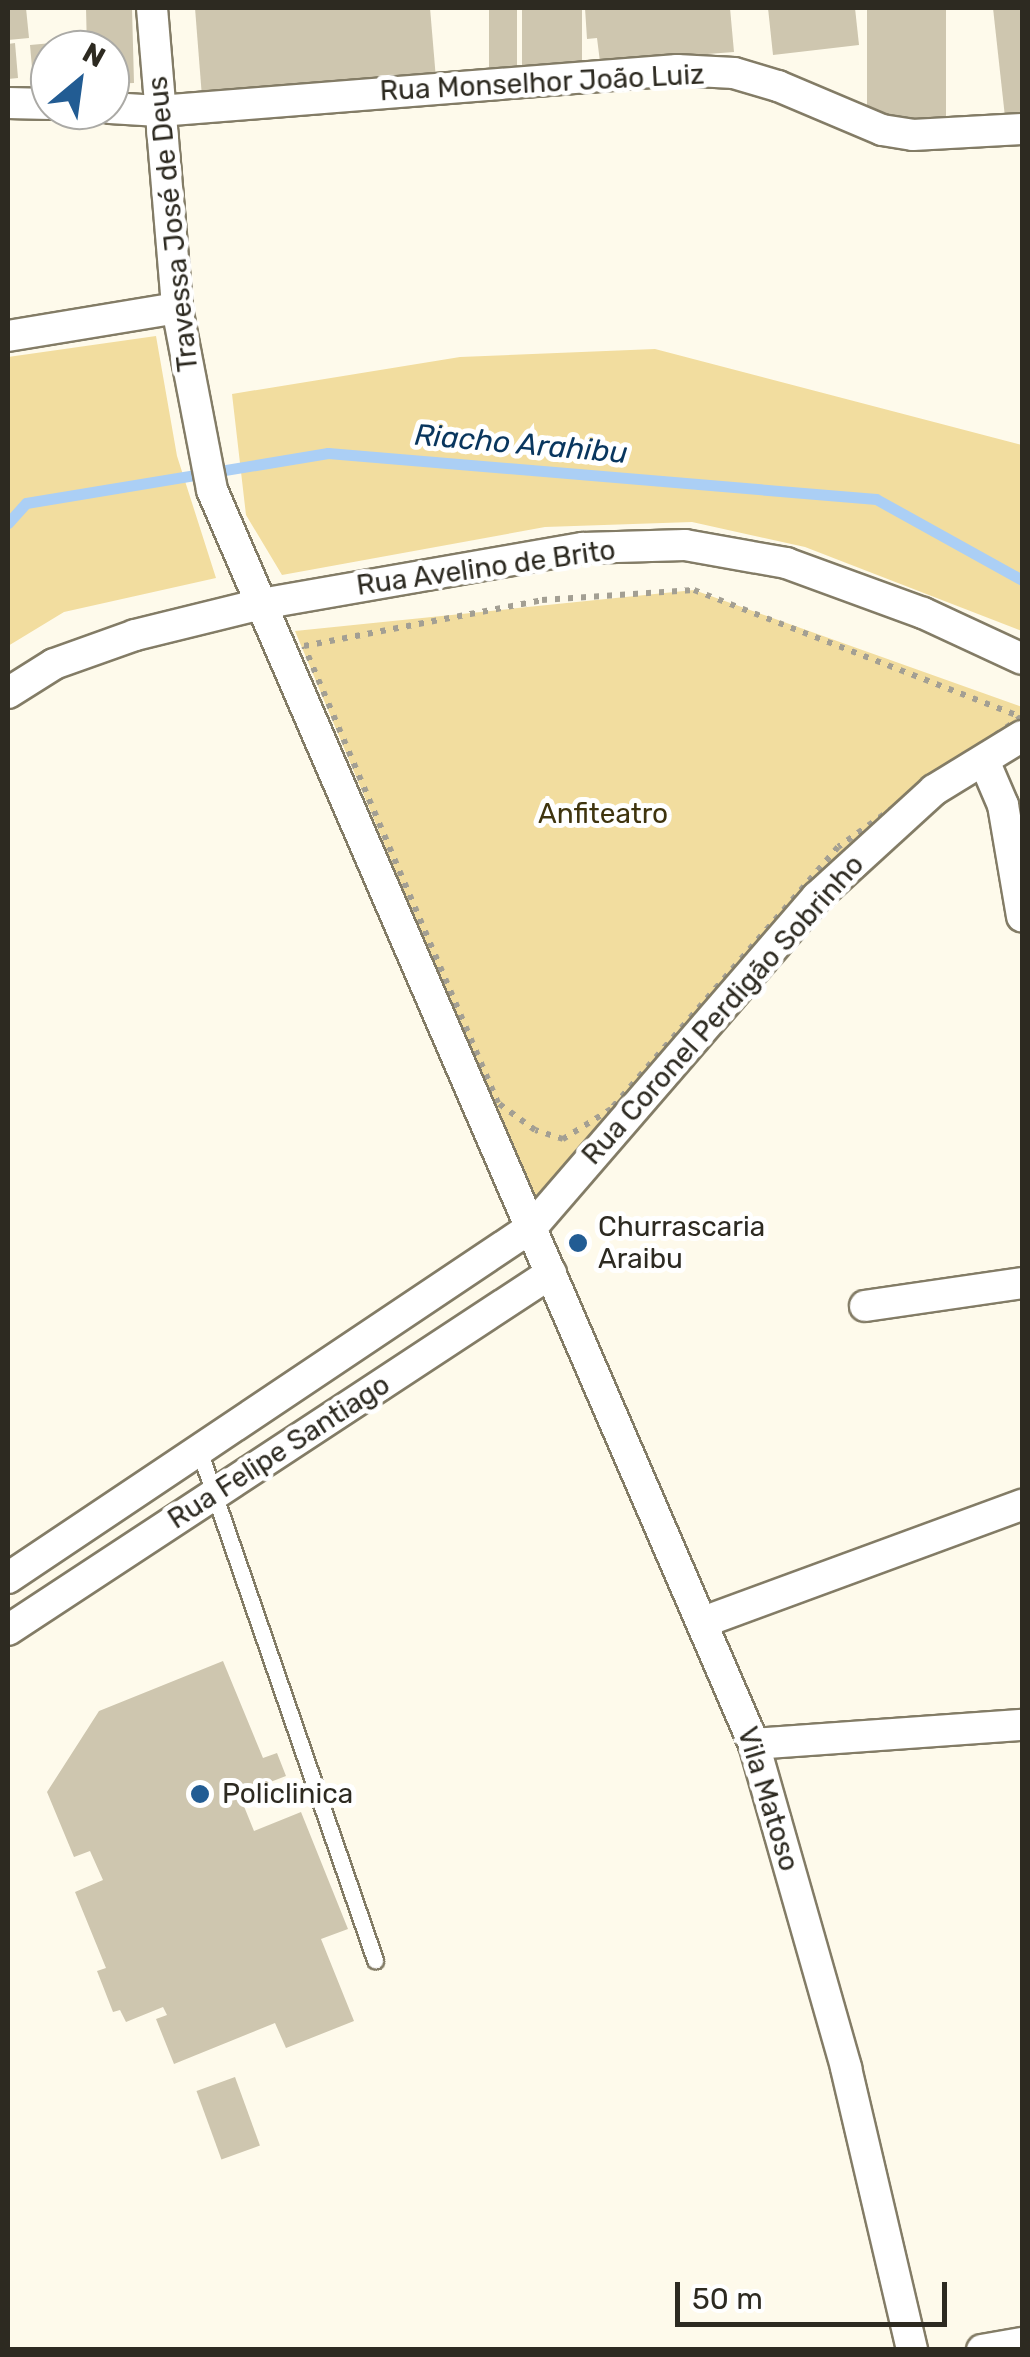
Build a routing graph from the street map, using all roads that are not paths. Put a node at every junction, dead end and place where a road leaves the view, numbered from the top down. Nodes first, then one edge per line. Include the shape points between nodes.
1 (152, 8) edge
2 (130, 109) edge
3 (159, 111) junction
4 (1022, 128) edge
5 (178, 308) junction
6 (8, 336) edge
7 (260, 604) junction
8 (1022, 659) edge
9 (8, 692) edge
10 (1022, 736) edge
11 (985, 763) junction
12 (1013, 810) edge
13 (1022, 916) edge
14 (532, 1227) junction
15 (551, 1273) junction
16 (1022, 1283) edge
17 (865, 1306) dead end
18 (199, 1450) junction
19 (216, 1494) junction
20 (1022, 1505) edge
21 (8, 1578) edge
22 (706, 1621) junction
23 (10, 1624) edge
24 (1022, 1725) edge
25 (754, 1744) junction
26 (375, 1960) dead end
27 (1022, 2343) edge
28 (912, 2350) edge
29 (982, 2350) edge

1 - 3 street, Travessa José de Deus
2 - 3 street, Rua Monselhor João Luiz
3 - 4 street, Rua Monselhor João Luiz via 677,70 734,73 882,130 913,135
3 - 5 street, Travessa José de Deus
5 - 6 street
5 - 7 street, Travessa José de Deus via 212,490
7 - 8 street, Rua Avelino de Brito via 584,548 684,546 786,563 923,613
7 - 9 street, Rua Avelino de Brito via 134,634 54,664
7 - 14 street, Vila Matoso
10 - 11 street, Rua Coronel Perdigão Sobrinho
11 - 12 street
11 - 14 street, Rua Coronel Perdigão Sobrinho via 934,790 818,897
12 - 13 street
14 - 15 street, Vila Matoso
14 - 18 street, Rua Felipe Santiago
15 - 19 street, Rua Felipe Santiago
15 - 22 street, Vila Matoso
16 - 17 street
18 - 19 lane
18 - 21 street, Rua Felipe Santiago
19 - 23 street, Rua Felipe Santiago
19 - 26 lane
20 - 22 street
22 - 25 street, Vila Matoso
24 - 25 street
25 - 28 street, Vila Matoso via 846,2068
27 - 29 street

